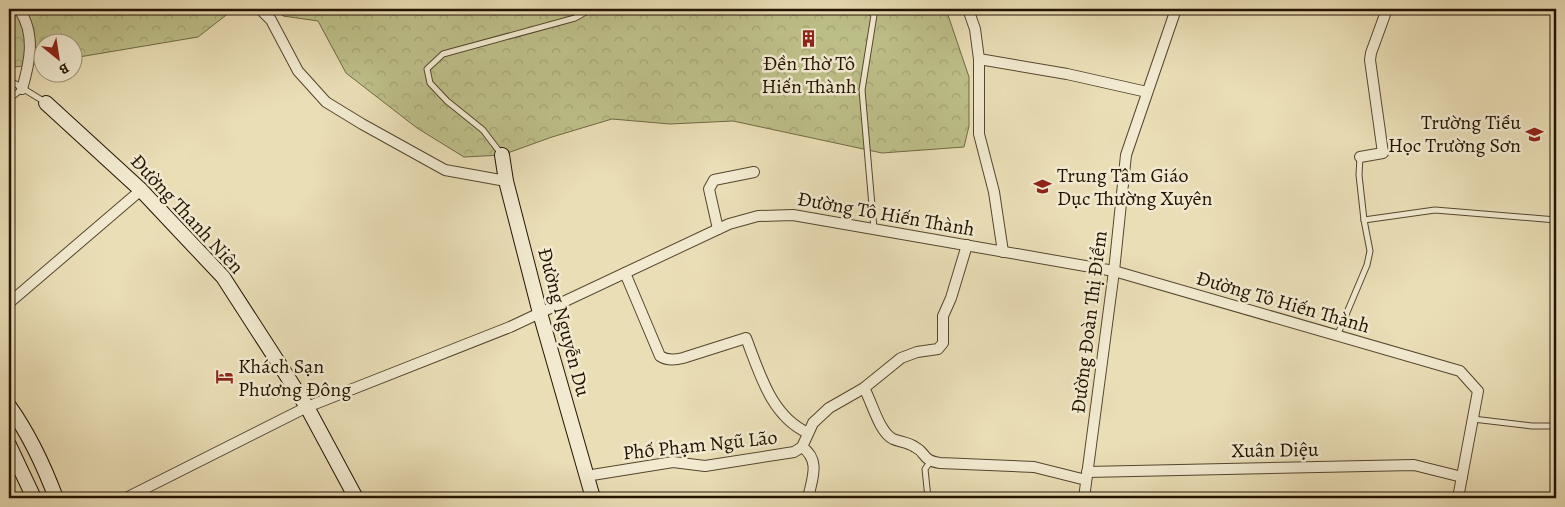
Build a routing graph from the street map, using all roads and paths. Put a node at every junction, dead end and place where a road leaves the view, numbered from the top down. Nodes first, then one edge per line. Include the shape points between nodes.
1 (19, 9) edge
2 (260, 9) edge
3 (591, 9) edge
4 (868, 9) edge
5 (968, 9) edge
6 (1176, 9) edge
7 (1388, 9) edge
8 (979, 59) junction
9 (9, 80) edge
10 (22, 89) junction
11 (1148, 92) junction
12 (9, 99) edge
13 (46, 103) joint
14 (502, 154) joint
15 (1360, 157) joint
16 (754, 172) dead end
17 (506, 181) junction
18 (141, 190) junction
19 (1364, 220) junction
20 (1556, 220) edge
21 (718, 229) junction
22 (874, 229) junction
23 (967, 246) junction
24 (1003, 252) junction
25 (1114, 272) junction
26 (625, 273) junction
27 (9, 303) edge
28 (540, 313) junction
29 (1337, 336) junction
30 (864, 388) junction
31 (9, 406) edge
32 (307, 407) junction
33 (1473, 419) junction
34 (1556, 426) edge
35 (808, 433) junction
36 (9, 445) edge
37 (802, 446) junction
38 (931, 462) junction
39 (586, 476) junction
40 (1087, 476) junction
41 (1462, 477) junction
42 (34, 498) edge
43 (56, 498) edge
44 (126, 498) edge
45 (356, 498) edge
46 (593, 498) edge
47 (808, 498) edge
48 (928, 498) edge
49 (1084, 498) edge
50 (1458, 498) edge

1 - 10 street via 31,50
2 - 17 street via 271,20 298,71 326,102 445,170
3 - 14 lane via 575,18 442,54 427,69 430,83 483,130
4 - 22 lane via 874,15 862,90
5 - 8 street via 975,29
6 - 11 street, Đường Đoàn Thị Điểm
7 - 15 street via 1370,60 1383,153
8 - 11 street
8 - 24 street via 979,134 994,192
9 - 10 lane
10 - 12 lane
10 - 13 lane
11 - 25 street, Đường Đoàn Thị Điểm via 1126,155
13 - 18 street, Đường Thanh Niên
14 - 17 street, Đường Nguyễn Du
15 - 19 lane
16 - 21 street via 714,180 711,184 709,189
17 - 28 street, Đường Nguyễn Du
18 - 27 street
18 - 32 street, Đường Thanh Niên via 223,277
19 - 20 lane via 1435,210
19 - 29 lane via 1370,251 1367,265
21 - 22 street, Đường Tô Hiến Thành via 758,216 793,215
21 - 26 street, Đường Tô Hiến Thành
22 - 23 street, Đường Tô Hiến Thành
23 - 24 street, Đường Tô Hiến Thành
23 - 30 street, Phố Phạm Ngũ Lão via 943,316 941,347 902,358
24 - 25 street, Đường Tô Hiến Thành
25 - 29 street, Đường Tô Hiến Thành
25 - 40 street, Đường Đoàn Thị Điểm
26 - 28 street, Đường Tô Hiến Thành
26 - 35 street via 660,356 673,360 683,358 746,338 772,401 790,423
28 - 32 street, Đường Tô Hiến Thành
28 - 39 street, Đường Nguyễn Du
29 - 33 street, Đường Tô Hiến Thành via 1460,371 1478,391
30 - 35 street, Phố Phạm Ngũ Lão via 821,414
30 - 38 street via 884,432 892,439 917,448
31 - 43 street via 42,464
32 - 44 street, Đường Tô Hiến Thành
32 - 45 street, Đường Thanh Niên
33 - 34 lane
33 - 41 street, Đường Tô Hiến Thành
35 - 37 street, Phố Phạm Ngũ Lão
36 - 42 street
37 - 39 street, Phố Phạm Ngũ Lão via 794,452 706,466 673,462
37 - 47 street via 810,452 814,465
38 - 40 street, Xuân Diệu via 1034,467
38 - 48 lane via 925,469
39 - 46 street, Đường Nguyễn Du
40 - 41 street, Xuân Diệu via 1414,464
40 - 49 street, Đường Đoàn Thị Điểm
41 - 50 street, Đường Tô Hiến Thành

